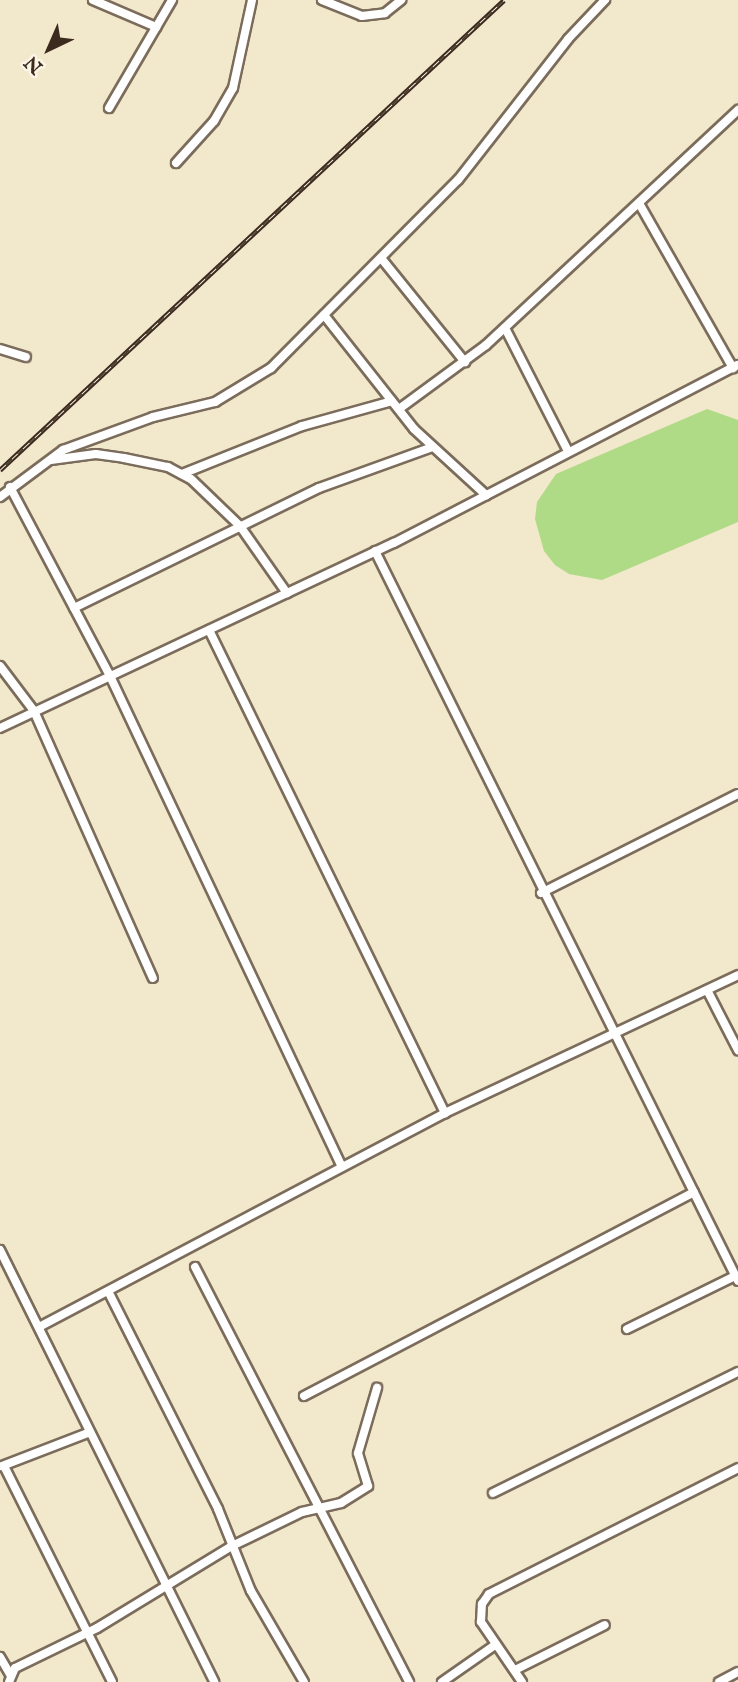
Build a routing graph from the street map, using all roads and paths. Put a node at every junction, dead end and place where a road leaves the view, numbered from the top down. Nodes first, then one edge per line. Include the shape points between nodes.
1 (93, 0) edge
2 (172, 0) edge
3 (252, 0) edge
4 (322, 0) edge
5 (401, 0) edge
6 (605, 0) edge
7 (156, 27) junction
8 (109, 108) dead end
9 (738, 110) edge
10 (176, 163) dead end
11 (640, 205) junction
12 (381, 258) junction
13 (324, 315) junction
14 (505, 328) junction
15 (0, 349) edge
16 (26, 357) dead end
17 (465, 362) junction
18 (736, 366) edge
19 (392, 401) junction
20 (399, 409) junction
21 (432, 447) junction
22 (568, 452) junction
23 (45, 461) junction
24 (182, 474) junction
25 (10, 487) junction
26 (486, 495) junction
27 (0, 497) edge
28 (240, 526) junction
29 (375, 551) junction
30 (288, 593) junction
31 (74, 608) junction
32 (209, 630) junction
33 (0, 666) edge
34 (110, 676) junction
35 (34, 712) junction
36 (0, 729) edge
37 (738, 794) edge
38 (541, 893) junction
39 (738, 975) edge
40 (153, 978) dead end
41 (707, 990) junction
42 (613, 1034) junction
43 (738, 1050) edge
44 (445, 1113) junction
45 (342, 1167) junction
46 (694, 1192) junction
47 (0, 1250) edge
48 (195, 1267) dead end
49 (4, 1269) edge
50 (737, 1279) edge
51 (108, 1290) junction
52 (39, 1327) junction
53 (627, 1329) dead end
54 (738, 1372) edge
55 (377, 1388) dead end
56 (304, 1396) dead end
57 (90, 1432) junction
58 (2, 1466) edge
59 (738, 1468) edge
60 (493, 1493) dead end
61 (320, 1509) junction
62 (232, 1546) junction
63 (164, 1583) junction
64 (606, 1625) dead end
65 (87, 1633) junction
66 (495, 1645) junction
67 (0, 1657) edge
68 (517, 1669) junction
69 (738, 1672) edge
70 (9, 1678) edge
71 (112, 1682) edge
72 (214, 1682) edge
73 (304, 1682) edge
74 (410, 1682) edge
75 (442, 1682) edge
76 (522, 1682) edge
77 (719, 1682) edge

1 - 7 street
2 - 7 street
3 - 10 street via 233,88 214,121
4 - 5 street via 362,16 385,13
6 - 12 street via 568,39 467,170
7 - 8 street
9 - 11 street
11 - 14 street
11 - 18 street
12 - 13 street
12 - 17 street
13 - 19 street
13 - 23 street via 271,368 233,394 111,431
14 - 17 street
14 - 22 street
15 - 16 street
17 - 20 street
18 - 22 street
19 - 20 street
19 - 24 street via 302,426
20 - 21 street
21 - 26 street
21 - 28 street via 319,488
22 - 26 street
23 - 24 street via 96,454 146,462
23 - 25 street
24 - 28 street
25 - 27 street
25 - 31 street
26 - 29 street
28 - 30 street
28 - 31 street
29 - 30 street
29 - 38 street
30 - 32 street
31 - 34 street
32 - 34 street
32 - 44 street
33 - 35 street
34 - 35 street
34 - 45 street
35 - 36 street
35 - 40 street
37 - 38 street
38 - 42 street
39 - 41 street
41 - 42 street
41 - 43 street
42 - 44 street
42 - 46 street
44 - 45 street
45 - 51 street
46 - 50 street
46 - 56 street
47 - 49 street
48 - 61 street
49 - 52 street
50 - 53 street
51 - 52 street
51 - 62 street
52 - 57 street
54 - 60 street
55 - 61 street via 358,1453 368,1486 341,1503
57 - 58 street
57 - 63 street
58 - 65 street
59 - 66 street via 496,1587 482,1604 481,1622
61 - 62 street via 302,1512
61 - 74 street
62 - 63 street
62 - 73 street via 251,1591
63 - 65 street
63 - 72 street
64 - 68 street
65 - 70 street
65 - 71 street
66 - 68 street
66 - 75 street
67 - 70 street
68 - 76 street
69 - 77 street

